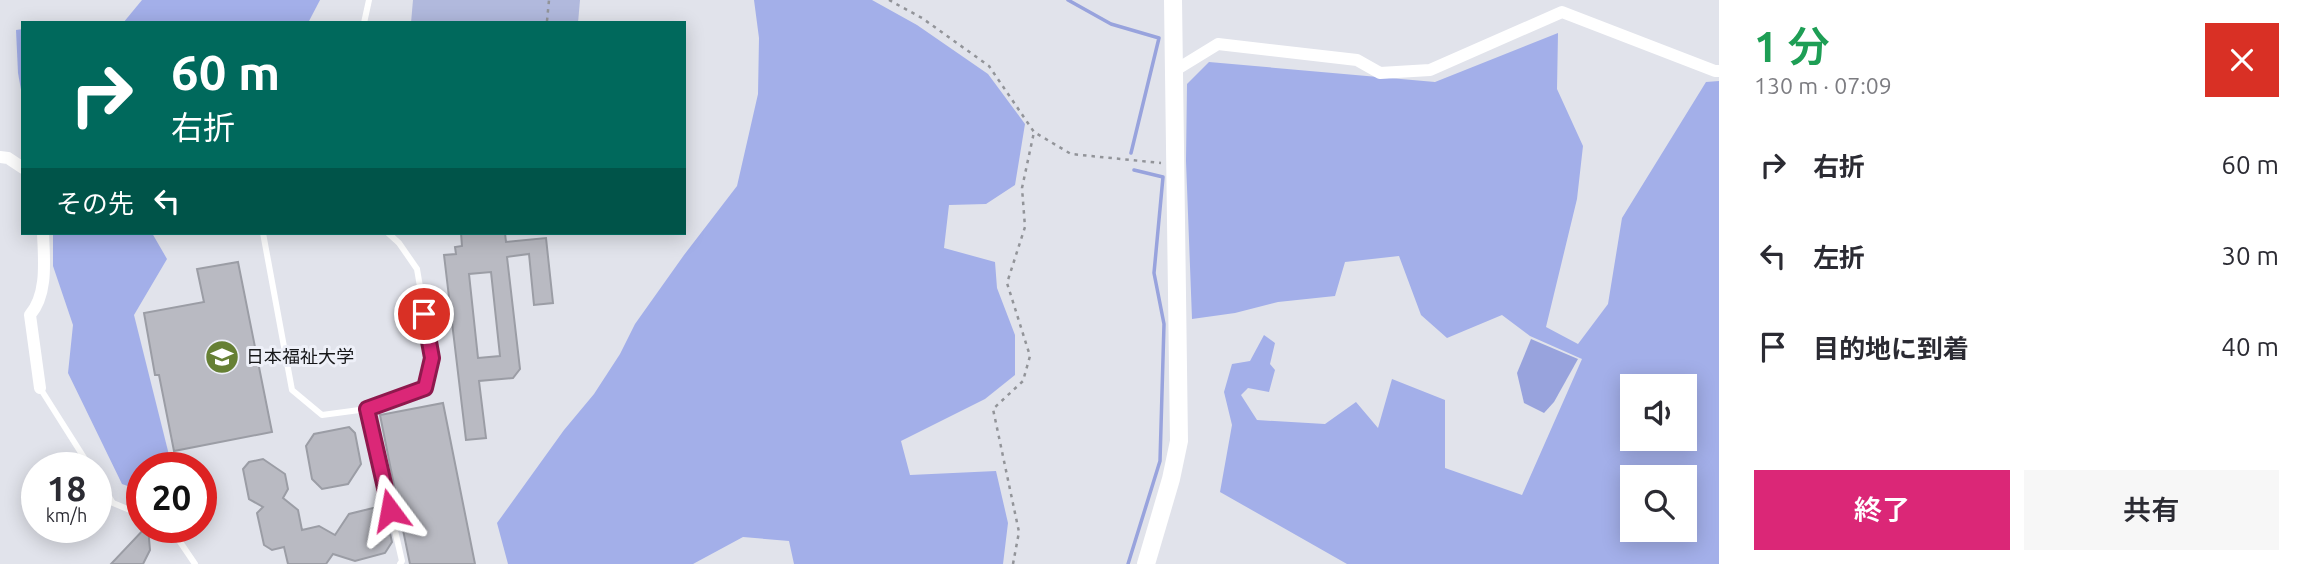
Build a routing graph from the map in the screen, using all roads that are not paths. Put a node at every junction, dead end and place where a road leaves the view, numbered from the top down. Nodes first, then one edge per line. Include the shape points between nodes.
1 (369, 0) edge
2 (1173, 0) edge
3 (364, 21) edge
4 (1174, 71) junction
5 (1719, 71) edge
6 (0, 156) edge
7 (21, 167) edge
8 (43, 235) edge
9 (263, 235) edge
10 (390, 235) edge
11 (40, 388) joint
12 (367, 409) junction
13 (81, 452) edge
14 (181, 543) edge
15 (195, 564) edge
16 (400, 564) edge
17 (1146, 564) edge

1 - 3 lane
2 - 4 street
4 - 5 street via 1218,44 1357,60 1380,73 1430,70 1562,12
4 - 17 street via 1179,441
6 - 7 street
8 - 11 street via 39,304 30,315
9 - 12 lane via 292,390 321,415
10 - 12 lane via 417,269 432,358 425,388
11 - 13 lane
12 - 16 lane
14 - 15 lane

